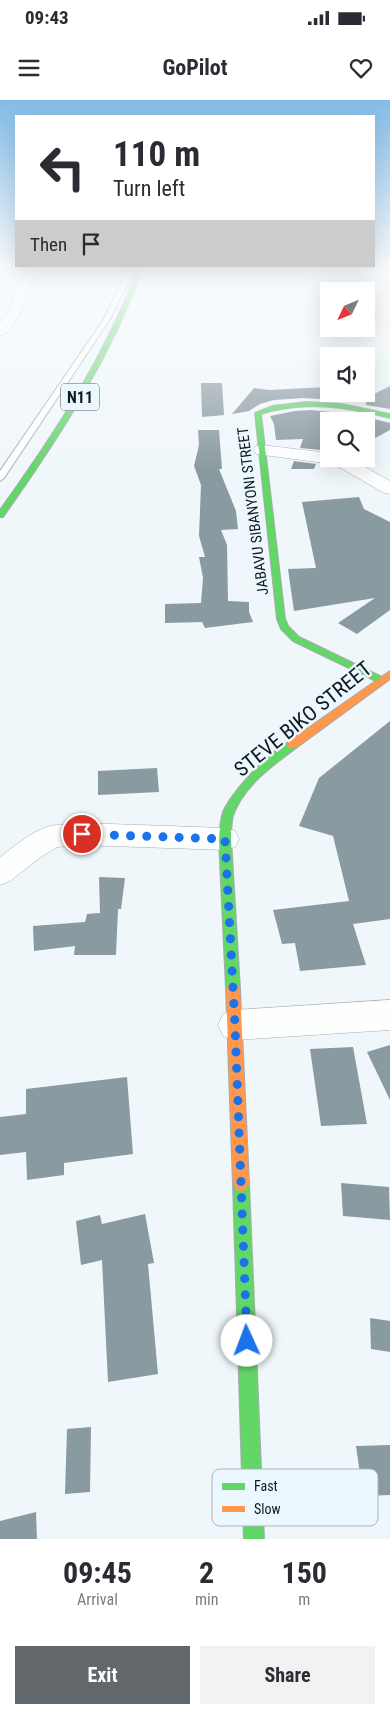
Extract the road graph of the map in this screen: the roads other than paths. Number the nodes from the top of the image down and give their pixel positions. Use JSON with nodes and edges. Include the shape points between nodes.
{"nodes":[{"id":1,"x":96,"y":335,"type":"edge"},
{"id":2,"x":114,"y":335,"type":"edge"},
{"id":3,"x":390,"y":416,"type":"edge"},
{"id":4,"x":262,"y":450,"type":"junction"},
{"id":5,"x":320,"y":458,"type":"edge"},
{"id":6,"x":351,"y":467,"type":"edge"},
{"id":7,"x":0,"y":478,"type":"edge"},
{"id":8,"x":390,"y":489,"type":"edge"},
{"id":9,"x":0,"y":515,"type":"edge"},
{"id":10,"x":386,"y":677,"type":"edge"},
{"id":11,"x":225,"y":839,"type":"junction"},
{"id":12,"x":0,"y":873,"type":"edge"},
{"id":13,"x":390,"y":1015,"type":"edge"},
{"id":14,"x":235,"y":1025,"type":"junction"},
{"id":15,"x":251,"y":1469,"type":"edge"},
{"id":16,"x":254,"y":1526,"type":"edge"},
{"id":17,"x":254,"y":1539,"type":"edge"}],
"edges":[{"from":1,"to":7,"type":"lane"},
{"from":2,"to":9,"type":"main road","number":"N11","via":[[77,402]]},
{"from":3,"to":4,"type":"main road","name":"JABAVU SIBANYONI STREET","via":[[344,406],[269,407],[258,414]]},
{"from":4,"to":5,"type":"street"},
{"from":4,"to":10,"type":"main road","name":"JABAVU SIBANYONI STREET","via":[[284,627],[300,642]]},
{"from":6,"to":8,"type":"street"},
{"from":10,"to":11,"type":"main road","name":"STEVE BIKO STREET","via":[[303,738],[244,787],[228,812]]},
{"from":11,"to":12,"type":"street","via":[[82,834],[51,837]]},
{"from":11,"to":14,"type":"main road","name":"STEVE BIKO STREET"},
{"from":13,"to":14,"type":"street"},
{"from":14,"to":15,"type":"main road","name":"STEVE BIKO STREET"},
{"from":16,"to":17,"type":"main road","name":"STEVE BIKO STREET"}]}
